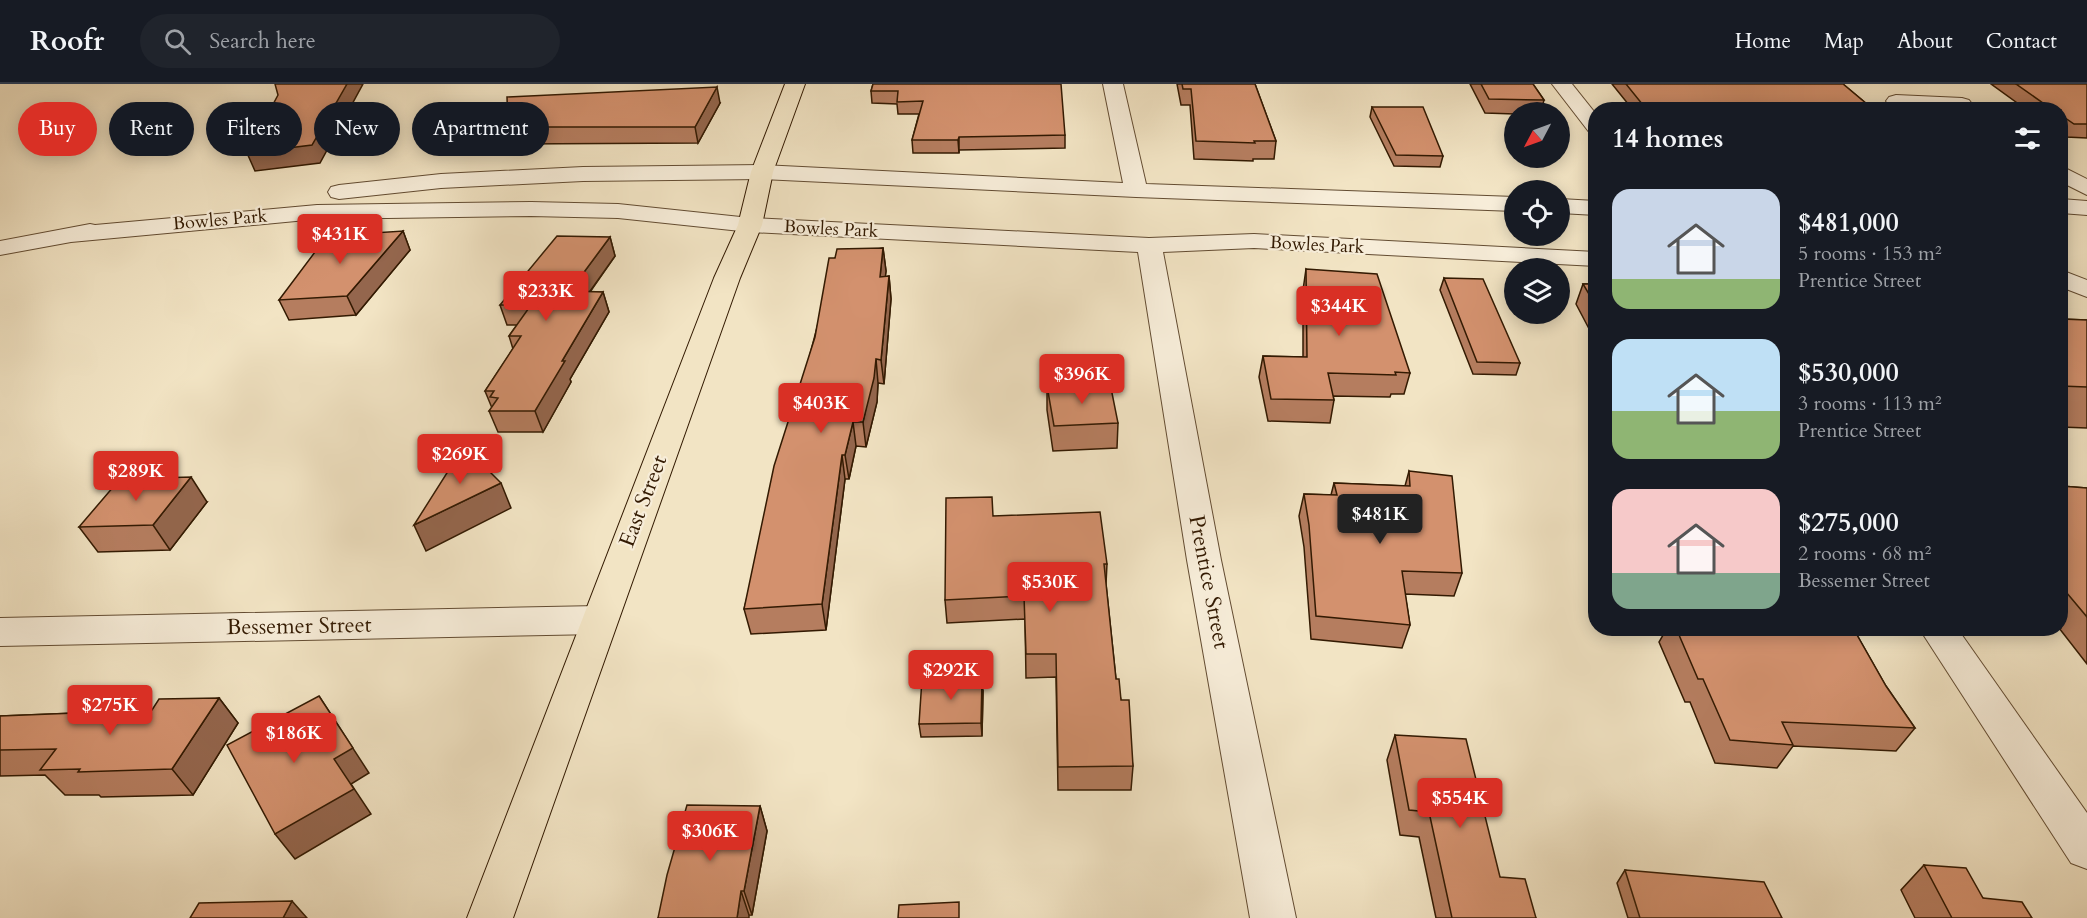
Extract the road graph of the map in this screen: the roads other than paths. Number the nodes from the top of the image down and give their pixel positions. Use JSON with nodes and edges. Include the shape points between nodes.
{"nodes":[{"id":1,"x":795,"y":84,"type":"edge"},
{"id":2,"x":1113,"y":84,"type":"edge"},
{"id":3,"x":1562,"y":84,"type":"edge"},
{"id":4,"x":1938,"y":84,"type":"edge"},
{"id":5,"x":1894,"y":100,"type":"edge"},
{"id":6,"x":1915,"y":102,"type":"edge"},
{"id":7,"x":1960,"y":102,"type":"edge"},
{"id":8,"x":1588,"y":118,"type":"edge"},
{"id":9,"x":762,"y":172,"type":"junction"},
{"id":10,"x":2068,"y":177,"type":"edge"},
{"id":11,"x":2087,"y":188,"type":"edge"},
{"id":12,"x":1136,"y":190,"type":"junction"},
{"id":13,"x":1504,"y":204,"type":"edge"},
{"id":14,"x":1570,"y":206,"type":"edge"},
{"id":15,"x":1588,"y":207,"type":"edge"},
{"id":16,"x":2068,"y":207,"type":"edge"},
{"id":17,"x":2087,"y":208,"type":"edge"},
{"id":18,"x":750,"y":225,"type":"junction"},
{"id":19,"x":67,"y":235,"type":"junction"},
{"id":20,"x":1149,"y":245,"type":"junction"},
{"id":21,"x":0,"y":248,"type":"edge"},
{"id":22,"x":1588,"y":259,"type":"edge"},
{"id":23,"x":2068,"y":282,"type":"edge"},
{"id":24,"x":2068,"y":286,"type":"edge"},
{"id":25,"x":2087,"y":290,"type":"edge"},
{"id":26,"x":598,"y":620,"type":"junction"},
{"id":27,"x":0,"y":632,"type":"edge"},
{"id":28,"x":1942,"y":636,"type":"edge"},
{"id":29,"x":2087,"y":849,"type":"edge"},
{"id":30,"x":490,"y":918,"type":"edge"},
{"id":31,"x":1273,"y":918,"type":"edge"}],
"edges":[{"from":1,"to":9,"type":"main road","name":"East Street"},
{"from":2,"to":12,"type":"street"},
{"from":3,"to":8,"type":"street"},
{"from":4,"to":7,"type":"street"},
{"from":5,"to":6,"type":"street"},
{"from":9,"to":12,"type":"street","name":"Bowles Park"},
{"from":9,"to":18,"type":"main road","name":"East Street"},
{"from":9,"to":19,"type":"street","name":"Bowles Park","via":[[583,174],[441,181],[282,198]]},
{"from":10,"to":11,"type":"street"},
{"from":12,"to":13,"type":"street","name":"Bowles Park"},
{"from":12,"to":20,"type":"street","via":[[1164,193],[1188,202],[1199,219],[1196,229],[1178,240]]},
{"from":12,"to":20,"type":"street","via":[[1097,199],[1085,213],[1090,228],[1104,237]]},
{"from":14,"to":15,"type":"street"},
{"from":16,"to":17,"type":"street"},
{"from":18,"to":19,"type":"street","name":"Bowles Park","via":[[618,211],[409,210],[260,216]]},
{"from":18,"to":20,"type":"street","name":"Bowles Park"},
{"from":18,"to":26,"type":"main road","name":"East Street"},
{"from":19,"to":21,"type":"street","name":"Bowles Park"},
{"from":20,"to":22,"type":"street","name":"Bowles Park","via":[[1254,242]]},
{"from":20,"to":31,"type":"street","name":"Prentice Street","via":[[1206,572]]},
{"from":23,"to":25,"type":"street"},
{"from":24,"to":25,"type":"street"},
{"from":26,"to":27,"type":"street","name":"Bessemer Street"},
{"from":26,"to":30,"type":"main road","name":"East Street"},
{"from":28,"to":29,"type":"street"}]}
